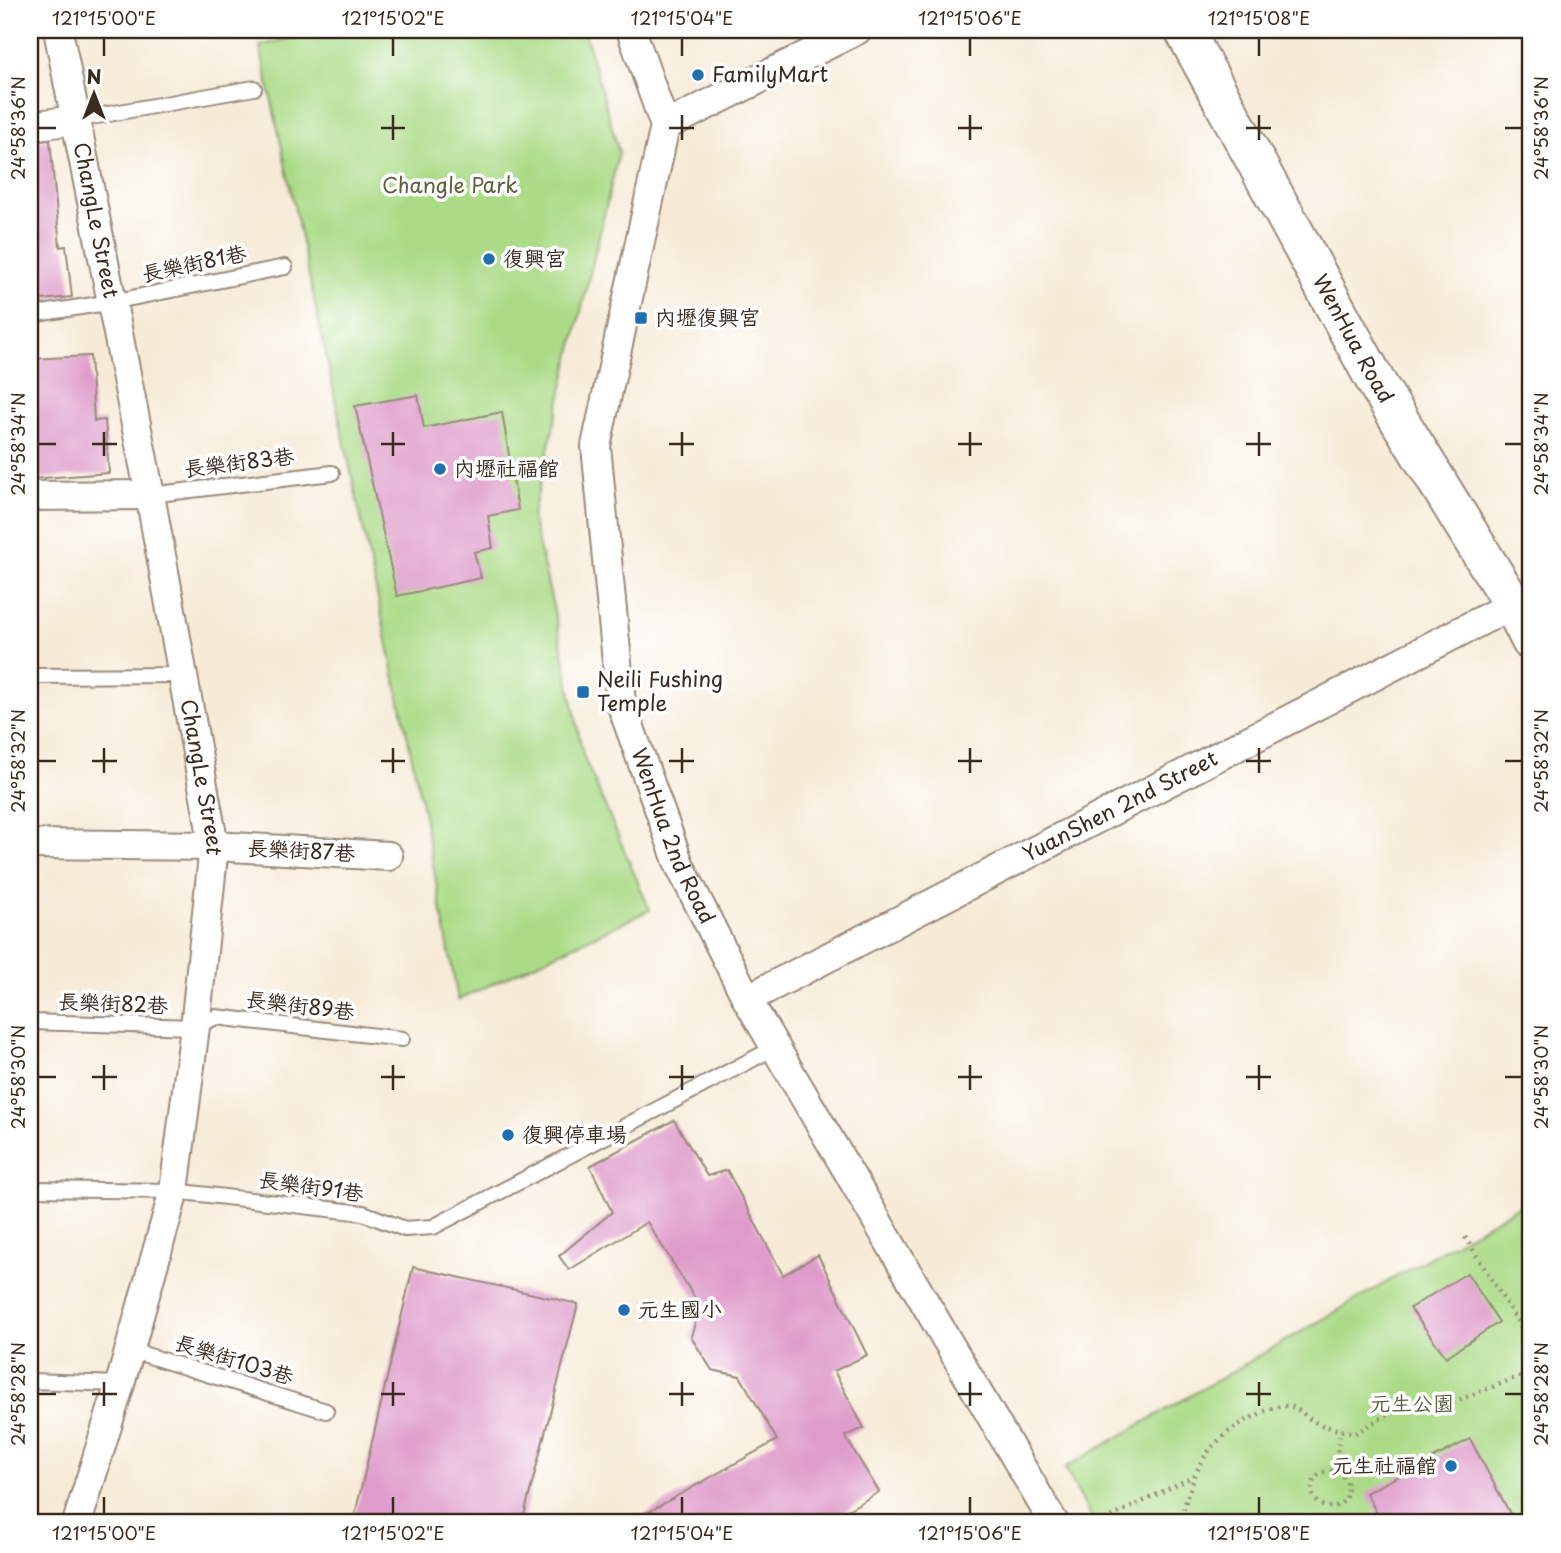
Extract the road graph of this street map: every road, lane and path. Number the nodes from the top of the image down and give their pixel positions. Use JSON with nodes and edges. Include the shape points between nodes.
{"nodes":[{"id":1,"x":58,"y":30,"type":"edge"},
{"id":2,"x":631,"y":30,"type":"edge"},
{"id":3,"x":857,"y":30,"type":"edge"},
{"id":4,"x":1184,"y":30,"type":"edge"},
{"id":5,"x":254,"y":88,"type":"dead end"},
{"id":6,"x":75,"y":121,"type":"junction"},
{"id":7,"x":30,"y":126,"type":"edge"},
{"id":8,"x":665,"y":126,"type":"junction"},
{"id":9,"x":285,"y":267,"type":"dead end"},
{"id":10,"x":112,"y":302,"type":"junction"},
{"id":11,"x":30,"y":315,"type":"edge"},
{"id":12,"x":332,"y":473,"type":"dead end"},
{"id":13,"x":150,"y":495,"type":"junction"},
{"id":14,"x":30,"y":496,"type":"edge"},
{"id":15,"x":1522,"y":600,"type":"edge"},
{"id":16,"x":1531,"y":641,"type":"edge"},
{"id":17,"x":183,"y":675,"type":"junction"},
{"id":18,"x":30,"y":676,"type":"edge"},
{"id":19,"x":30,"y":844,"type":"edge"},
{"id":20,"x":215,"y":846,"type":"junction"},
{"id":21,"x":388,"y":856,"type":"dead end"},
{"id":22,"x":747,"y":999,"type":"junction"},
{"id":23,"x":30,"y":1022,"type":"edge"},
{"id":24,"x":195,"y":1027,"type":"junction"},
{"id":25,"x":402,"y":1039,"type":"dead end"},
{"id":26,"x":774,"y":1048,"type":"junction"},
{"id":27,"x":30,"y":1189,"type":"edge"},
{"id":28,"x":174,"y":1191,"type":"junction"},
{"id":29,"x":1465,"y":1237,"type":"dead end"},
{"id":30,"x":1531,"y":1343,"type":"edge"},
{"id":31,"x":130,"y":1350,"type":"junction"},
{"id":32,"x":1531,"y":1370,"type":"edge"},
{"id":33,"x":30,"y":1381,"type":"edge"},
{"id":34,"x":120,"y":1384,"type":"junction"},
{"id":35,"x":326,"y":1411,"type":"dead end"},
{"id":36,"x":1341,"y":1430,"type":"junction"},
{"id":37,"x":1334,"y":1472,"type":"junction"},
{"id":38,"x":1194,"y":1476,"type":"junction"},
{"id":39,"x":77,"y":1523,"type":"edge"},
{"id":40,"x":1054,"y":1523,"type":"edge"},
{"id":41,"x":1099,"y":1523,"type":"edge"},
{"id":42,"x":1179,"y":1523,"type":"edge"}],
"edges":[{"from":1,"to":6,"type":"street","name":"ChangLe Street"},
{"from":2,"to":8,"type":"street"},
{"from":3,"to":8,"type":"street"},
{"from":4,"to":15,"type":"street","name":"WenHua Road","via":[[1376,382]]},
{"from":5,"to":6,"type":"lane"},
{"from":6,"to":7,"type":"street"},
{"from":6,"to":10,"type":"street","name":"ChangLe Street"},
{"from":8,"to":22,"type":"street","name":"WenHua 2nd Road","via":[[596,446],[621,704],[679,864]]},
{"from":9,"to":10,"type":"lane","name":"長樂街81巷"},
{"from":10,"to":11,"type":"lane","name":"長樂街81巷"},
{"from":10,"to":13,"type":"street","name":"ChangLe Street"},
{"from":12,"to":13,"type":"lane","name":"長樂街83巷"},
{"from":13,"to":14,"type":"street"},
{"from":13,"to":17,"type":"street","name":"ChangLe Street"},
{"from":15,"to":16,"type":"street","name":"WenHua Road"},
{"from":15,"to":22,"type":"street","name":"YuanShen 2nd Street"},
{"from":17,"to":18,"type":"lane"},
{"from":17,"to":20,"type":"street","name":"ChangLe Street"},
{"from":19,"to":20,"type":"street","name":"長樂街87巷"},
{"from":20,"to":21,"type":"street","name":"長樂街87巷"},
{"from":20,"to":24,"type":"street","name":"ChangLe Street"},
{"from":22,"to":26,"type":"street","name":"WenHua 2nd Road"},
{"from":23,"to":24,"type":"lane","name":"長樂街82巷"},
{"from":24,"to":25,"type":"lane","name":"長樂街89巷","via":[[216,1017]]},
{"from":24,"to":28,"type":"street","name":"ChangLe Street"},
{"from":26,"to":28,"type":"lane","name":"長樂街91巷","via":[[433,1227],[405,1229],[363,1213]]},
{"from":26,"to":40,"type":"street","name":"WenHua 2nd Road"},
{"from":27,"to":28,"type":"lane","name":"長樂街91巷"},
{"from":28,"to":31,"type":"street","name":"ChangLe Street"},
{"from":29,"to":30,"type":"path"},
{"from":31,"to":34,"type":"street","name":"ChangLe Street"},
{"from":31,"to":35,"type":"lane","name":"長樂街103巷"},
{"from":32,"to":36,"type":"path","via":[[1438,1408],[1407,1408],[1355,1433]]},
{"from":33,"to":34,"type":"lane"},
{"from":34,"to":39,"type":"street","name":"ChangLe Street"},
{"from":36,"to":37,"type":"path"},
{"from":36,"to":38,"type":"path","via":[[1312,1420],[1299,1409],[1284,1406],[1263,1412],[1232,1428],[1211,1446]]},
{"from":37,"to":37,"type":"path","via":[[1318,1476],[1312,1488],[1313,1497],[1326,1508],[1337,1506],[1349,1492],[1349,1483]]},
{"from":38,"to":41,"type":"path"},
{"from":38,"to":42,"type":"path"}]}
